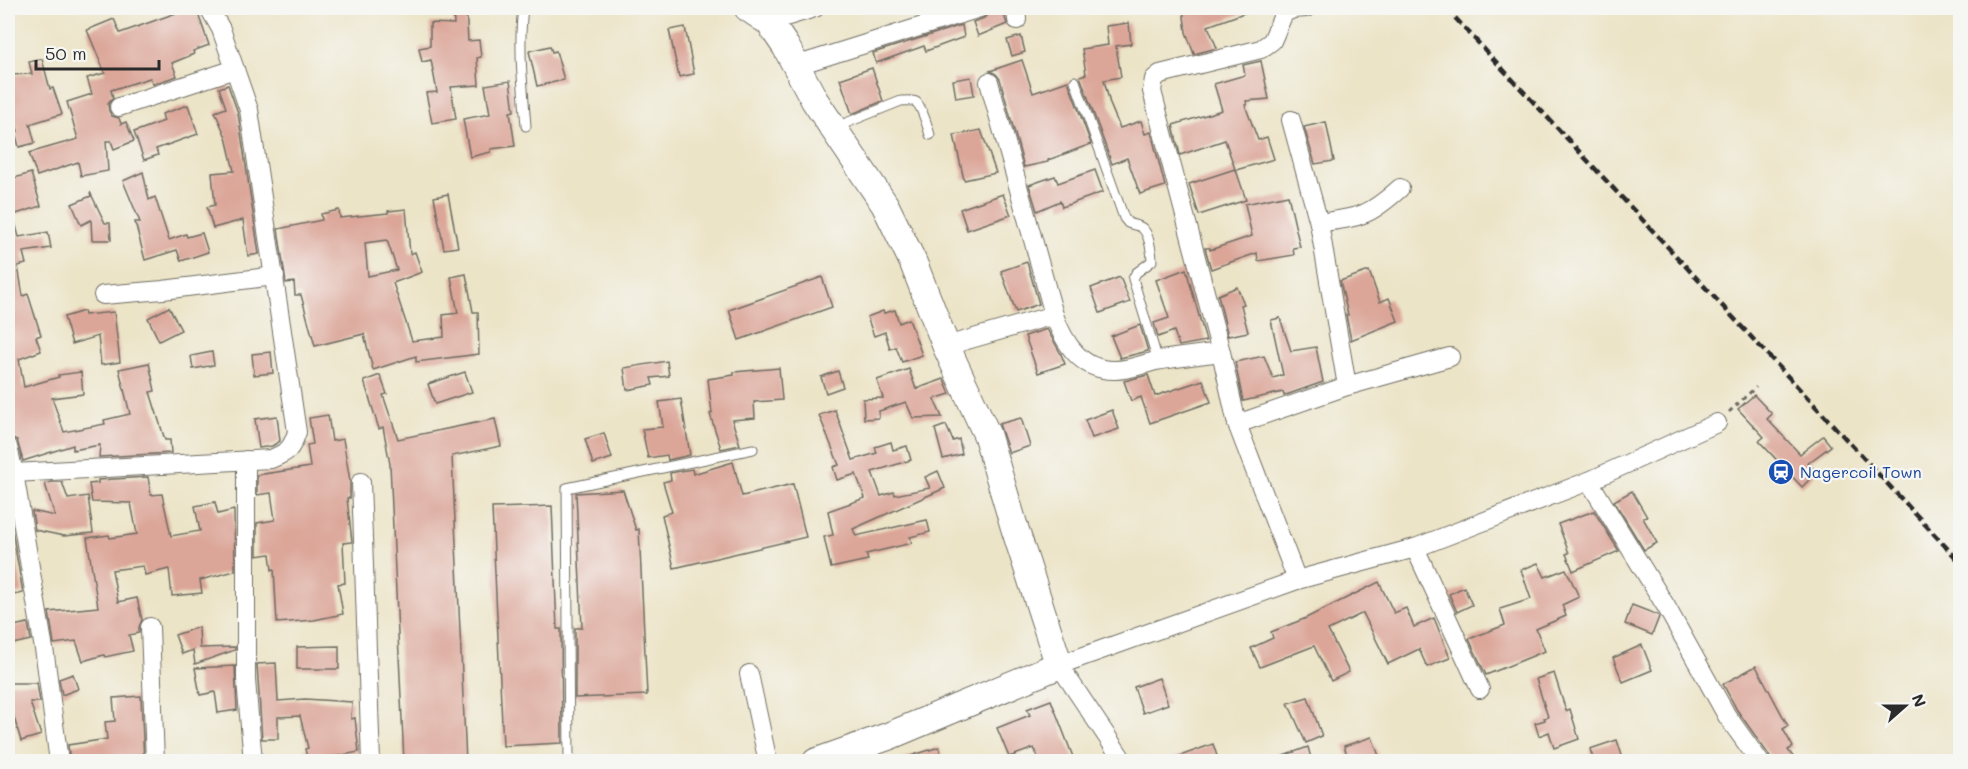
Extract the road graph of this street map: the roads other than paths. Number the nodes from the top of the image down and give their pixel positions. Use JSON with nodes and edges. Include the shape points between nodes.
{"nodes":[{"id":1,"x":209,"y":8,"type":"edge"},
{"id":2,"x":523,"y":8,"type":"edge"},
{"id":3,"x":815,"y":8,"type":"edge"},
{"id":4,"x":980,"y":8,"type":"edge"},
{"id":5,"x":1306,"y":8,"type":"edge"},
{"id":6,"x":758,"y":14,"type":"edge"},
{"id":7,"x":795,"y":66,"type":"junction"},
{"id":8,"x":235,"y":69,"type":"junction"},
{"id":9,"x":1075,"y":81,"type":"dead end"},
{"id":10,"x":989,"y":82,"type":"dead end"},
{"id":11,"x":119,"y":107,"type":"dead end"},
{"id":12,"x":1290,"y":120,"type":"dead end"},
{"id":13,"x":526,"y":126,"type":"dead end"},
{"id":14,"x":833,"y":128,"type":"junction"},
{"id":15,"x":930,"y":135,"type":"dead end"},
{"id":16,"x":1400,"y":188,"type":"dead end"},
{"id":17,"x":1319,"y":224,"type":"junction"},
{"id":18,"x":275,"y":276,"type":"junction"},
{"id":19,"x":103,"y":295,"type":"dead end"},
{"id":20,"x":1054,"y":315,"type":"junction"},
{"id":21,"x":946,"y":346,"type":"junction"},
{"id":22,"x":1221,"y":352,"type":"junction"},
{"id":23,"x":1450,"y":357,"type":"dead end"},
{"id":24,"x":1158,"y":361,"type":"junction"},
{"id":25,"x":1347,"y":386,"type":"junction"},
{"id":26,"x":1717,"y":423,"type":"road end"},
{"id":27,"x":1238,"y":424,"type":"junction"},
{"id":28,"x":8,"y":447,"type":"edge"},
{"id":29,"x":753,"y":449,"type":"dead end"},
{"id":30,"x":246,"y":460,"type":"junction"},
{"id":31,"x":11,"y":473,"type":"edge"},
{"id":32,"x":1588,"y":481,"type":"junction"},
{"id":33,"x":360,"y":482,"type":"dead end"},
{"id":34,"x":1415,"y":548,"type":"junction"},
{"id":35,"x":1297,"y":580,"type":"junction"},
{"id":36,"x":150,"y":627,"type":"dead end"},
{"id":37,"x":1059,"y":664,"type":"junction"},
{"id":38,"x":749,"y":674,"type":"dead end"},
{"id":39,"x":1480,"y":689,"type":"dead end"},
{"id":40,"x":60,"y":762,"type":"edge"},
{"id":41,"x":155,"y":762,"type":"edge"},
{"id":42,"x":253,"y":762,"type":"edge"},
{"id":43,"x":370,"y":762,"type":"edge"},
{"id":44,"x":569,"y":762,"type":"edge"},
{"id":45,"x":768,"y":762,"type":"edge"},
{"id":46,"x":816,"y":762,"type":"edge"},
{"id":47,"x":1124,"y":762,"type":"edge"},
{"id":48,"x":1760,"y":762,"type":"edge"}],
"edges":[{"from":1,"to":8,"type":"street"},
{"from":2,"to":13,"type":"lane","via":[[521,62]]},
{"from":3,"to":6,"type":"street"},
{"from":4,"to":7,"type":"street"},
{"from":5,"to":22,"type":"street","via":[[1284,13],[1272,41],[1261,50],[1160,74],[1152,84]]},
{"from":6,"to":7,"type":"street","via":[[786,47]]},
{"from":7,"to":14,"type":"street"},
{"from":8,"to":11,"type":"street"},
{"from":8,"to":18,"type":"street","via":[[249,111]]},
{"from":9,"to":24,"type":"lane","via":[[1124,218],[1147,236],[1152,261],[1134,279]]},
{"from":10,"to":20,"type":"street"},
{"from":12,"to":17,"type":"street"},
{"from":14,"to":15,"type":"lane","via":[[909,100],[916,102]]},
{"from":14,"to":21,"type":"street","via":[[885,205],[913,262]]},
{"from":16,"to":17,"type":"street","via":[[1371,211]]},
{"from":17,"to":25,"type":"street"},
{"from":18,"to":19,"type":"street"},
{"from":18,"to":30,"type":"street","via":[[297,432],[285,454]]},
{"from":20,"to":21,"type":"street"},
{"from":20,"to":24,"type":"street","via":[[1068,346],[1091,366],[1114,370]]},
{"from":21,"to":37,"type":"street","via":[[987,435]]},
{"from":22,"to":24,"type":"street"},
{"from":22,"to":27,"type":"street"},
{"from":23,"to":25,"type":"street"},
{"from":25,"to":27,"type":"street"},
{"from":26,"to":32,"type":"street"},
{"from":27,"to":35,"type":"street"},
{"from":28,"to":31,"type":"street"},
{"from":29,"to":44,"type":"lane","via":[[567,488]]},
{"from":30,"to":31,"type":"street"},
{"from":30,"to":42,"type":"street","via":[[246,680]]},
{"from":31,"to":40,"type":"street","via":[[45,655]]},
{"from":32,"to":34,"type":"street"},
{"from":32,"to":48,"type":"street","via":[[1667,608],[1727,716]]},
{"from":33,"to":43,"type":"street"},
{"from":34,"to":35,"type":"street"},
{"from":34,"to":39,"type":"street"},
{"from":35,"to":37,"type":"street"},
{"from":36,"to":41,"type":"street"},
{"from":37,"to":46,"type":"street","via":[[889,736]]},
{"from":37,"to":47,"type":"street"},
{"from":38,"to":45,"type":"street"}]}
